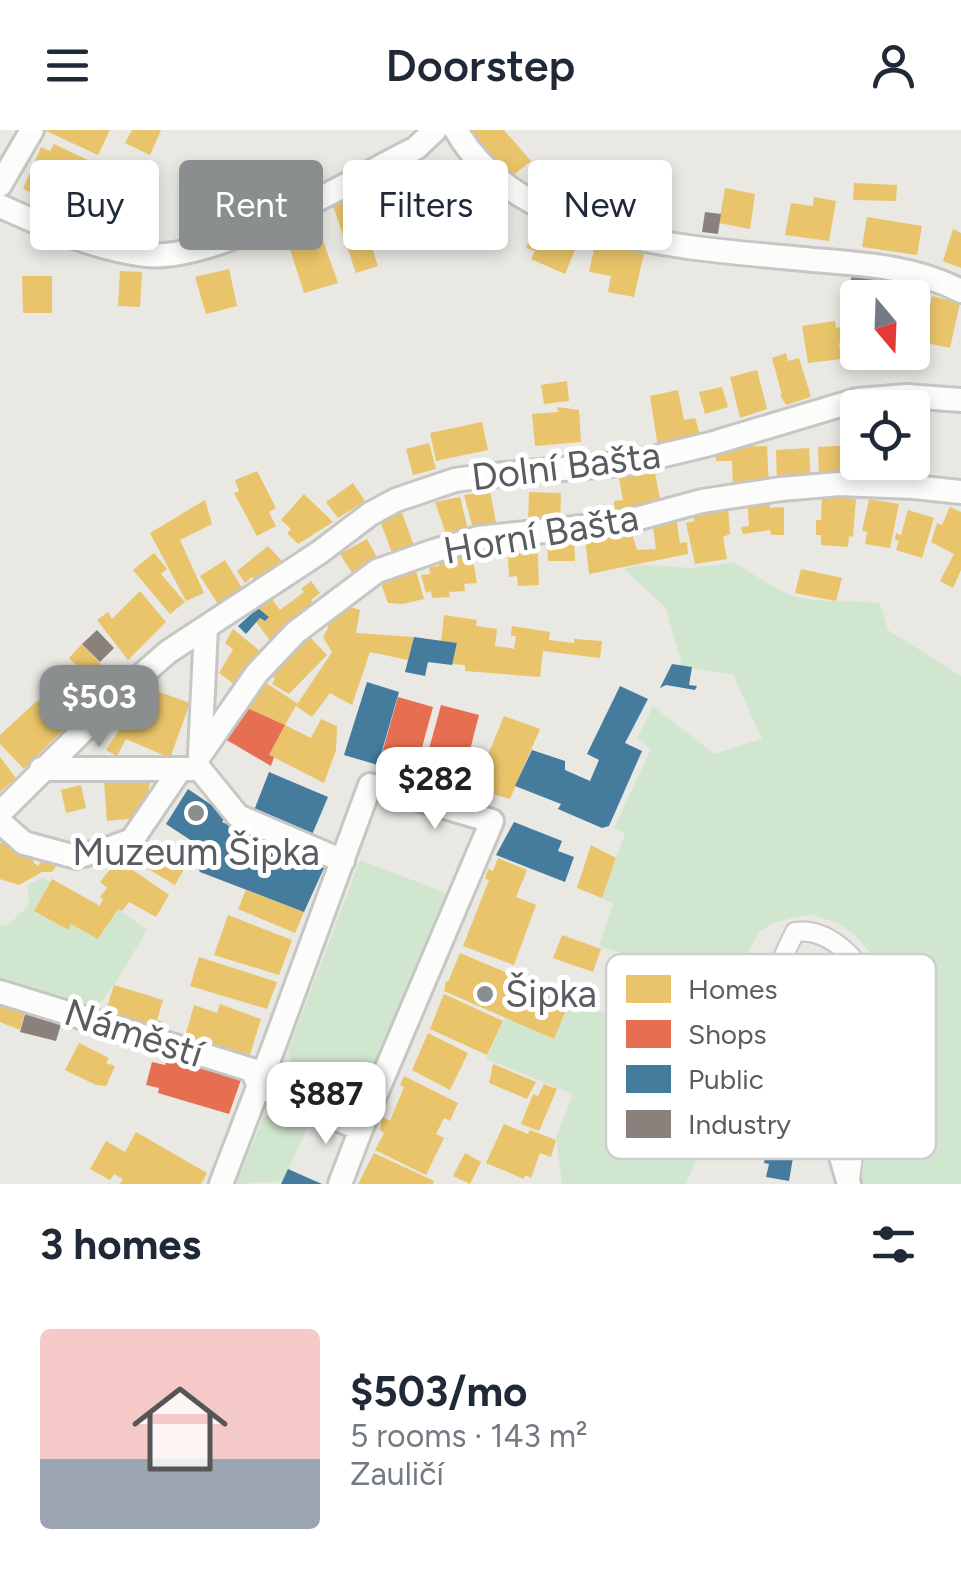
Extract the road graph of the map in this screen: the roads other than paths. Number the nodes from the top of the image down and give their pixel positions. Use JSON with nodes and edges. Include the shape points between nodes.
{"nodes":[{"id":1,"x":32,"y":130,"type":"edge"},
{"id":2,"x":435,"y":130,"type":"edge"},
{"id":3,"x":456,"y":130,"type":"edge"},
{"id":4,"x":0,"y":186,"type":"edge"},
{"id":5,"x":0,"y":206,"type":"edge"},
{"id":6,"x":961,"y":290,"type":"edge"},
{"id":7,"x":961,"y":400,"type":"edge"},
{"id":8,"x":961,"y":492,"type":"edge"},
{"id":9,"x":206,"y":627,"type":"junction"},
{"id":10,"x":193,"y":764,"type":"junction"},
{"id":11,"x":41,"y":769,"type":"junction"},
{"id":12,"x":0,"y":813,"type":"edge"},
{"id":13,"x":0,"y":822,"type":"edge"},
{"id":14,"x":343,"y":861,"type":"junction"},
{"id":15,"x":785,"y":954,"type":"edge"},
{"id":16,"x":846,"y":954,"type":"edge"},
{"id":17,"x":0,"y":992,"type":"edge"},
{"id":18,"x":259,"y":1086,"type":"junction"},
{"id":19,"x":361,"y":1129,"type":"junction"},
{"id":20,"x":842,"y":1159,"type":"edge"},
{"id":21,"x":852,"y":1159,"type":"edge"},
{"id":22,"x":221,"y":1184,"type":"edge"},
{"id":23,"x":340,"y":1184,"type":"edge"},
{"id":24,"x":849,"y":1184,"type":"edge"}],
"edges":[{"from":1,"to":4,"type":"street"},
{"from":2,"to":5,"type":"street","via":[[416,148],[252,230],[175,254],[123,251]]},
{"from":3,"to":6,"type":"street","via":[[503,186],[575,220],[698,248],[878,266]]},
{"from":7,"to":9,"type":"street","name":"Dolní Bašta","via":[[857,400],[631,463],[455,480],[370,514]]},
{"from":8,"to":10,"type":"street","name":"Horní Bašta","via":[[839,484],[781,489],[702,500],[621,523],[478,538],[434,551],[377,572],[296,632],[258,672]]},
{"from":9,"to":10,"type":"street"},
{"from":9,"to":11,"type":"street","name":"Dolní Bašta","via":[[145,671]]},
{"from":10,"to":11,"type":"street"},
{"from":10,"to":13,"type":"street","name":"Horní Bašta","via":[[132,840],[113,848],[76,857],[24,843]]},
{"from":10,"to":14,"type":"street","via":[[238,816]]},
{"from":11,"to":12,"type":"street","name":"Dolní Bašta"},
{"from":14,"to":18,"type":"street"},
{"from":14,"to":19,"type":"street","via":[[370,786],[492,821]]},
{"from":15,"to":16,"type":"street","via":[[799,931],[822,935]]},
{"from":17,"to":18,"type":"street","name":"Náměstí","via":[[252,1070]]},
{"from":18,"to":19,"type":"street","name":"Náměstí"},
{"from":18,"to":22,"type":"street"},
{"from":19,"to":23,"type":"street"},
{"from":20,"to":24,"type":"street"},
{"from":21,"to":24,"type":"street"}]}
